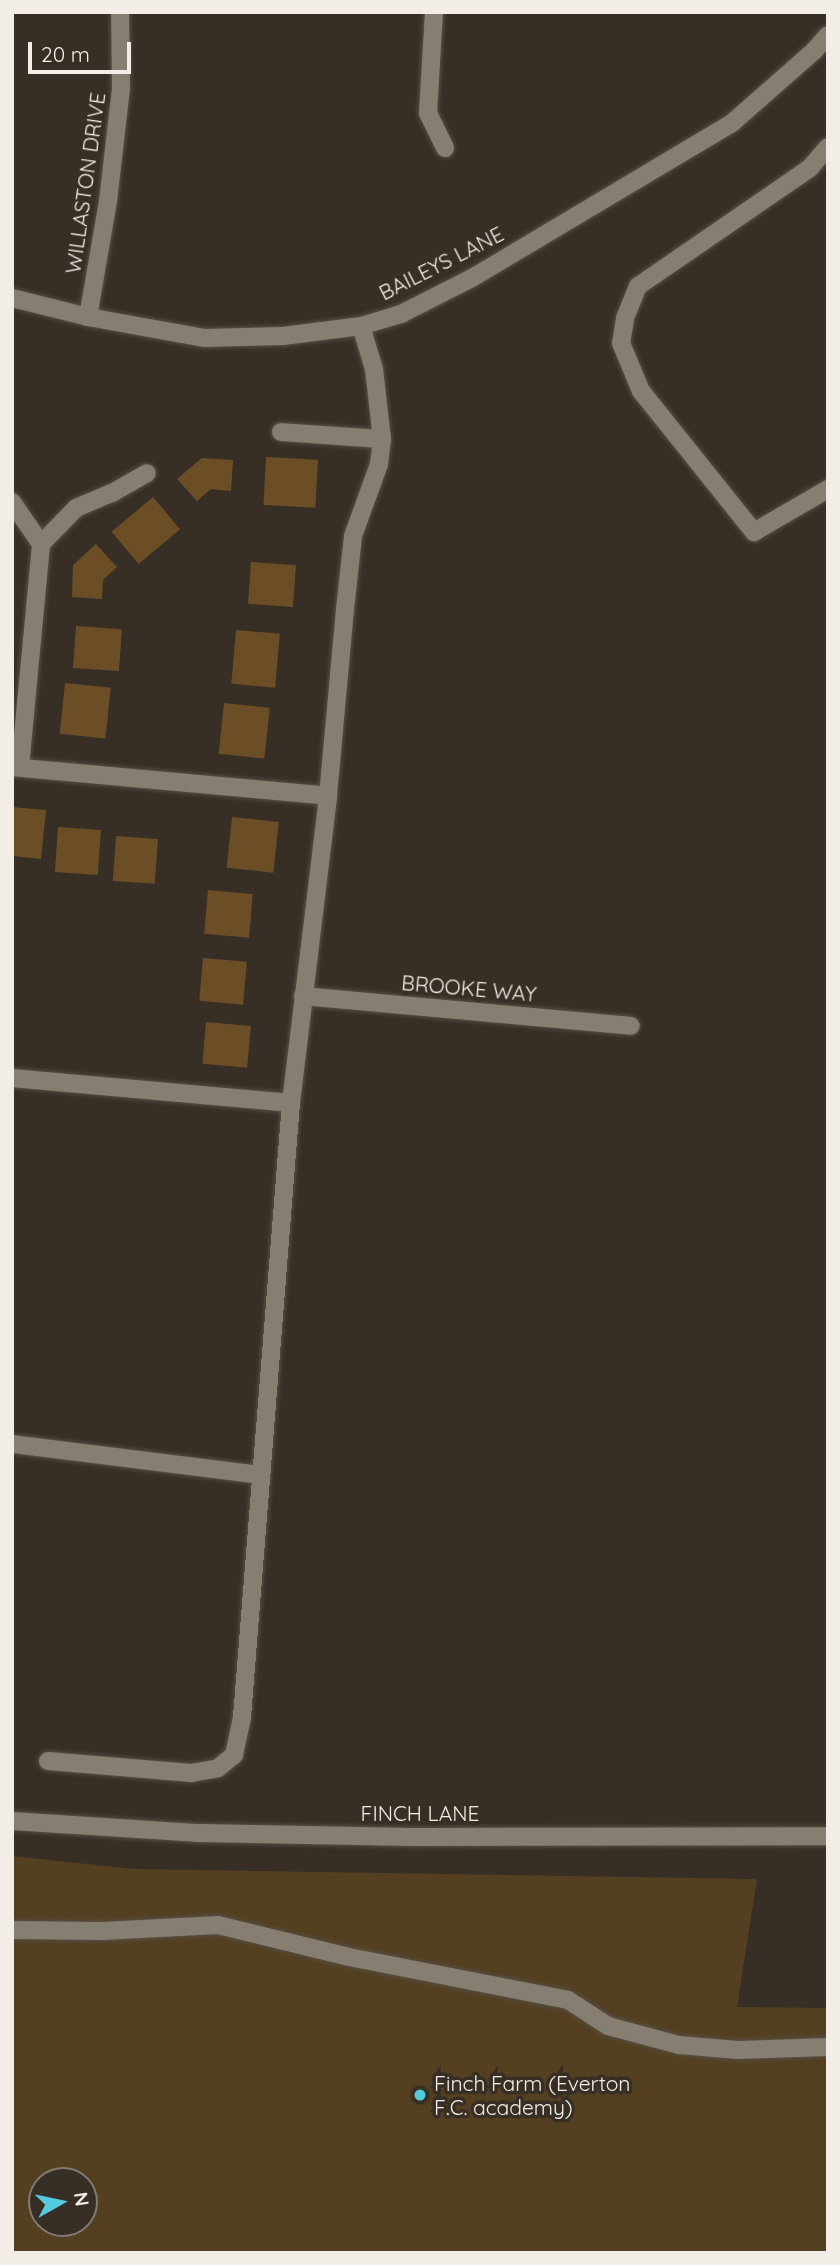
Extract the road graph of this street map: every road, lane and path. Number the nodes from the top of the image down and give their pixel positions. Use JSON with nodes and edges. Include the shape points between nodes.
{"nodes":[{"id":1,"x":120,"y":12,"type":"edge"},
{"id":2,"x":433,"y":12,"type":"edge"},
{"id":3,"x":828,"y":35,"type":"edge"},
{"id":4,"x":445,"y":148,"type":"dead end"},
{"id":5,"x":828,"y":148,"type":"edge"},
{"id":6,"x":12,"y":298,"type":"edge"},
{"id":7,"x":88,"y":317,"type":"junction"},
{"id":8,"x":360,"y":326,"type":"junction"},
{"id":9,"x":281,"y":432,"type":"dead end"},
{"id":10,"x":383,"y":439,"type":"junction"},
{"id":11,"x":147,"y":473,"type":"dead end"},
{"id":12,"x":828,"y":489,"type":"edge"},
{"id":13,"x":12,"y":502,"type":"edge"},
{"id":14,"x":41,"y":544,"type":"junction"},
{"id":15,"x":16,"y":767,"type":"edge"},
{"id":16,"x":328,"y":796,"type":"junction"},
{"id":17,"x":303,"y":996,"type":"junction"},
{"id":18,"x":631,"y":1026,"type":"dead end"},
{"id":19,"x":12,"y":1079,"type":"edge"},
{"id":20,"x":290,"y":1103,"type":"junction"},
{"id":21,"x":12,"y":1444,"type":"edge"},
{"id":22,"x":261,"y":1475,"type":"junction"},
{"id":23,"x":48,"y":1761,"type":"dead end"},
{"id":24,"x":12,"y":1821,"type":"edge"},
{"id":25,"x":828,"y":1836,"type":"edge"},
{"id":26,"x":12,"y":1930,"type":"edge"},
{"id":27,"x":828,"y":2047,"type":"edge"}],
"edges":[{"from":1,"to":7,"type":"street","name":"WILLASTON DRIVE","via":[[121,89]]},
{"from":2,"to":4,"type":"street","via":[[428,113]]},
{"from":3,"to":8,"type":"street","name":"BAILEYS LANE","via":[[732,123],[472,278],[401,314]]},
{"from":5,"to":12,"type":"street","via":[[810,168],[638,286],[621,343],[641,391],[754,532]]},
{"from":6,"to":7,"type":"street","name":"BAILEYS LANE"},
{"from":7,"to":8,"type":"street","name":"BAILEYS LANE","via":[[205,338],[283,336]]},
{"from":8,"to":10,"type":"street","via":[[374,369]]},
{"from":9,"to":10,"type":"street"},
{"from":10,"to":16,"type":"street","via":[[379,464],[353,536]]},
{"from":11,"to":14,"type":"street","via":[[76,508]]},
{"from":13,"to":14,"type":"street"},
{"from":14,"to":15,"type":"street"},
{"from":15,"to":16,"type":"street"},
{"from":16,"to":17,"type":"street"},
{"from":17,"to":18,"type":"street","name":"BROOKE WAY"},
{"from":17,"to":20,"type":"street"},
{"from":19,"to":20,"type":"street"},
{"from":20,"to":22,"type":"street"},
{"from":21,"to":22,"type":"street"},
{"from":22,"to":23,"type":"street","via":[[242,1717],[234,1755],[218,1768],[191,1773]]},
{"from":24,"to":25,"type":"street","name":"FINCH LANE","via":[[200,1833],[412,1837]]},
{"from":26,"to":27,"type":"street","via":[[218,1925],[349,1957],[568,2000],[608,2026],[679,2045],[738,2050]]}]}
